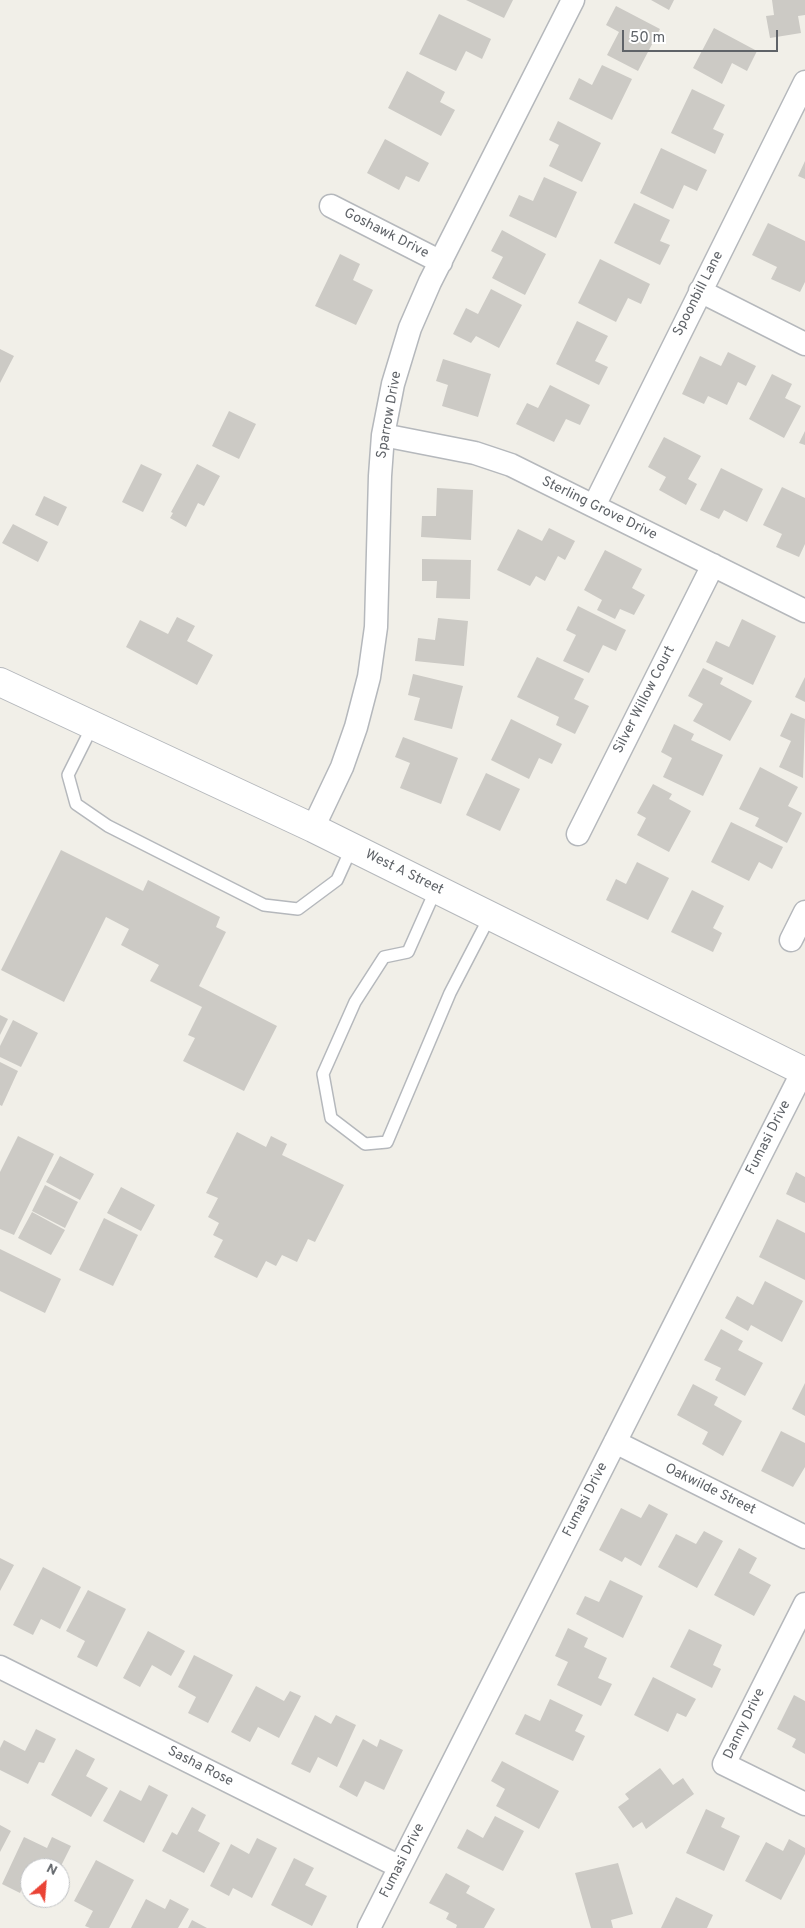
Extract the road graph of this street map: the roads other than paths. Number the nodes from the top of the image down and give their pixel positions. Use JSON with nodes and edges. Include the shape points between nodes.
{"nodes":[{"id":1,"x":573,"y":0,"type":"edge"},
{"id":2,"x":805,"y":82,"type":"edge"},
{"id":3,"x":331,"y":206,"type":"dead end"},
{"id":4,"x":441,"y":262,"type":"junction"},
{"id":5,"x":700,"y":291,"type":"junction"},
{"id":6,"x":805,"y":344,"type":"edge"},
{"id":7,"x":383,"y":435,"type":"junction"},
{"id":8,"x":594,"y":506,"type":"junction"},
{"id":9,"x":713,"y":565,"type":"junction"},
{"id":10,"x":805,"y":612,"type":"edge"},
{"id":11,"x":0,"y":682,"type":"edge"},
{"id":12,"x":93,"y":725,"type":"junction"},
{"id":13,"x":313,"y":828,"type":"junction"},
{"id":14,"x":578,"y":834,"type":"dead end"},
{"id":15,"x":352,"y":847,"type":"junction"},
{"id":16,"x":436,"y":889,"type":"junction"},
{"id":17,"x":805,"y":912,"type":"edge"},
{"id":18,"x":491,"y":916,"type":"junction"},
{"id":19,"x":791,"y":940,"type":"dead end"},
{"id":20,"x":804,"y":1072,"type":"edge"},
{"id":21,"x":615,"y":1442,"type":"junction"},
{"id":22,"x":805,"y":1537,"type":"edge"},
{"id":23,"x":805,"y":1604,"type":"edge"},
{"id":24,"x":0,"y":1668,"type":"edge"},
{"id":25,"x":805,"y":1804,"type":"edge"},
{"id":26,"x":400,"y":1867,"type":"junction"},
{"id":27,"x":369,"y":1928,"type":"edge"}],
"edges":[{"from":1,"to":4,"type":"street","name":"Sparrow Drive"},
{"from":2,"to":5,"type":"street","name":"Spoonbill Lane"},
{"from":3,"to":4,"type":"street","name":"Goshawk Drive"},
{"from":4,"to":7,"type":"street","name":"Sparrow Drive","via":[[410,328],[393,384]]},
{"from":5,"to":6,"type":"street"},
{"from":5,"to":8,"type":"street","name":"Spoonbill Lane"},
{"from":7,"to":8,"type":"street","name":"Sterling Grove Drive","via":[[475,453],[511,465]]},
{"from":7,"to":13,"type":"street","name":"Sparrow Drive","via":[[376,627],[369,677],[342,767]]},
{"from":8,"to":9,"type":"street","name":"Sterling Grove Drive"},
{"from":9,"to":10,"type":"street","name":"Sterling Grove Drive"},
{"from":9,"to":14,"type":"street","name":"Silver Willow Court"},
{"from":11,"to":12,"type":"street","name":"West A Street"},
{"from":12,"to":13,"type":"street","name":"West A Street"},
{"from":12,"to":15,"type":"lane","via":[[68,775],[76,804],[108,826],[264,905],[298,909],[337,880]]},
{"from":13,"to":15,"type":"street","name":"West A Street"},
{"from":15,"to":16,"type":"street","name":"West A Street"},
{"from":16,"to":18,"type":"street","name":"West A Street"},
{"from":16,"to":18,"type":"lane","via":[[408,952],[384,957],[355,1002],[323,1074],[331,1118],[364,1144],[387,1142],[450,993]]},
{"from":17,"to":19,"type":"street"},
{"from":18,"to":20,"type":"street","name":"West A Street"},
{"from":20,"to":21,"type":"street","name":"Fumasi Drive"},
{"from":21,"to":22,"type":"street","name":"Oakwilde Street"},
{"from":21,"to":26,"type":"street","name":"Fumasi Drive"},
{"from":23,"to":25,"type":"street","name":"Danny Drive","via":[[724,1764]]},
{"from":24,"to":26,"type":"street","name":"Sasha Rose"},
{"from":26,"to":27,"type":"street","name":"Fumasi Drive"}]}
